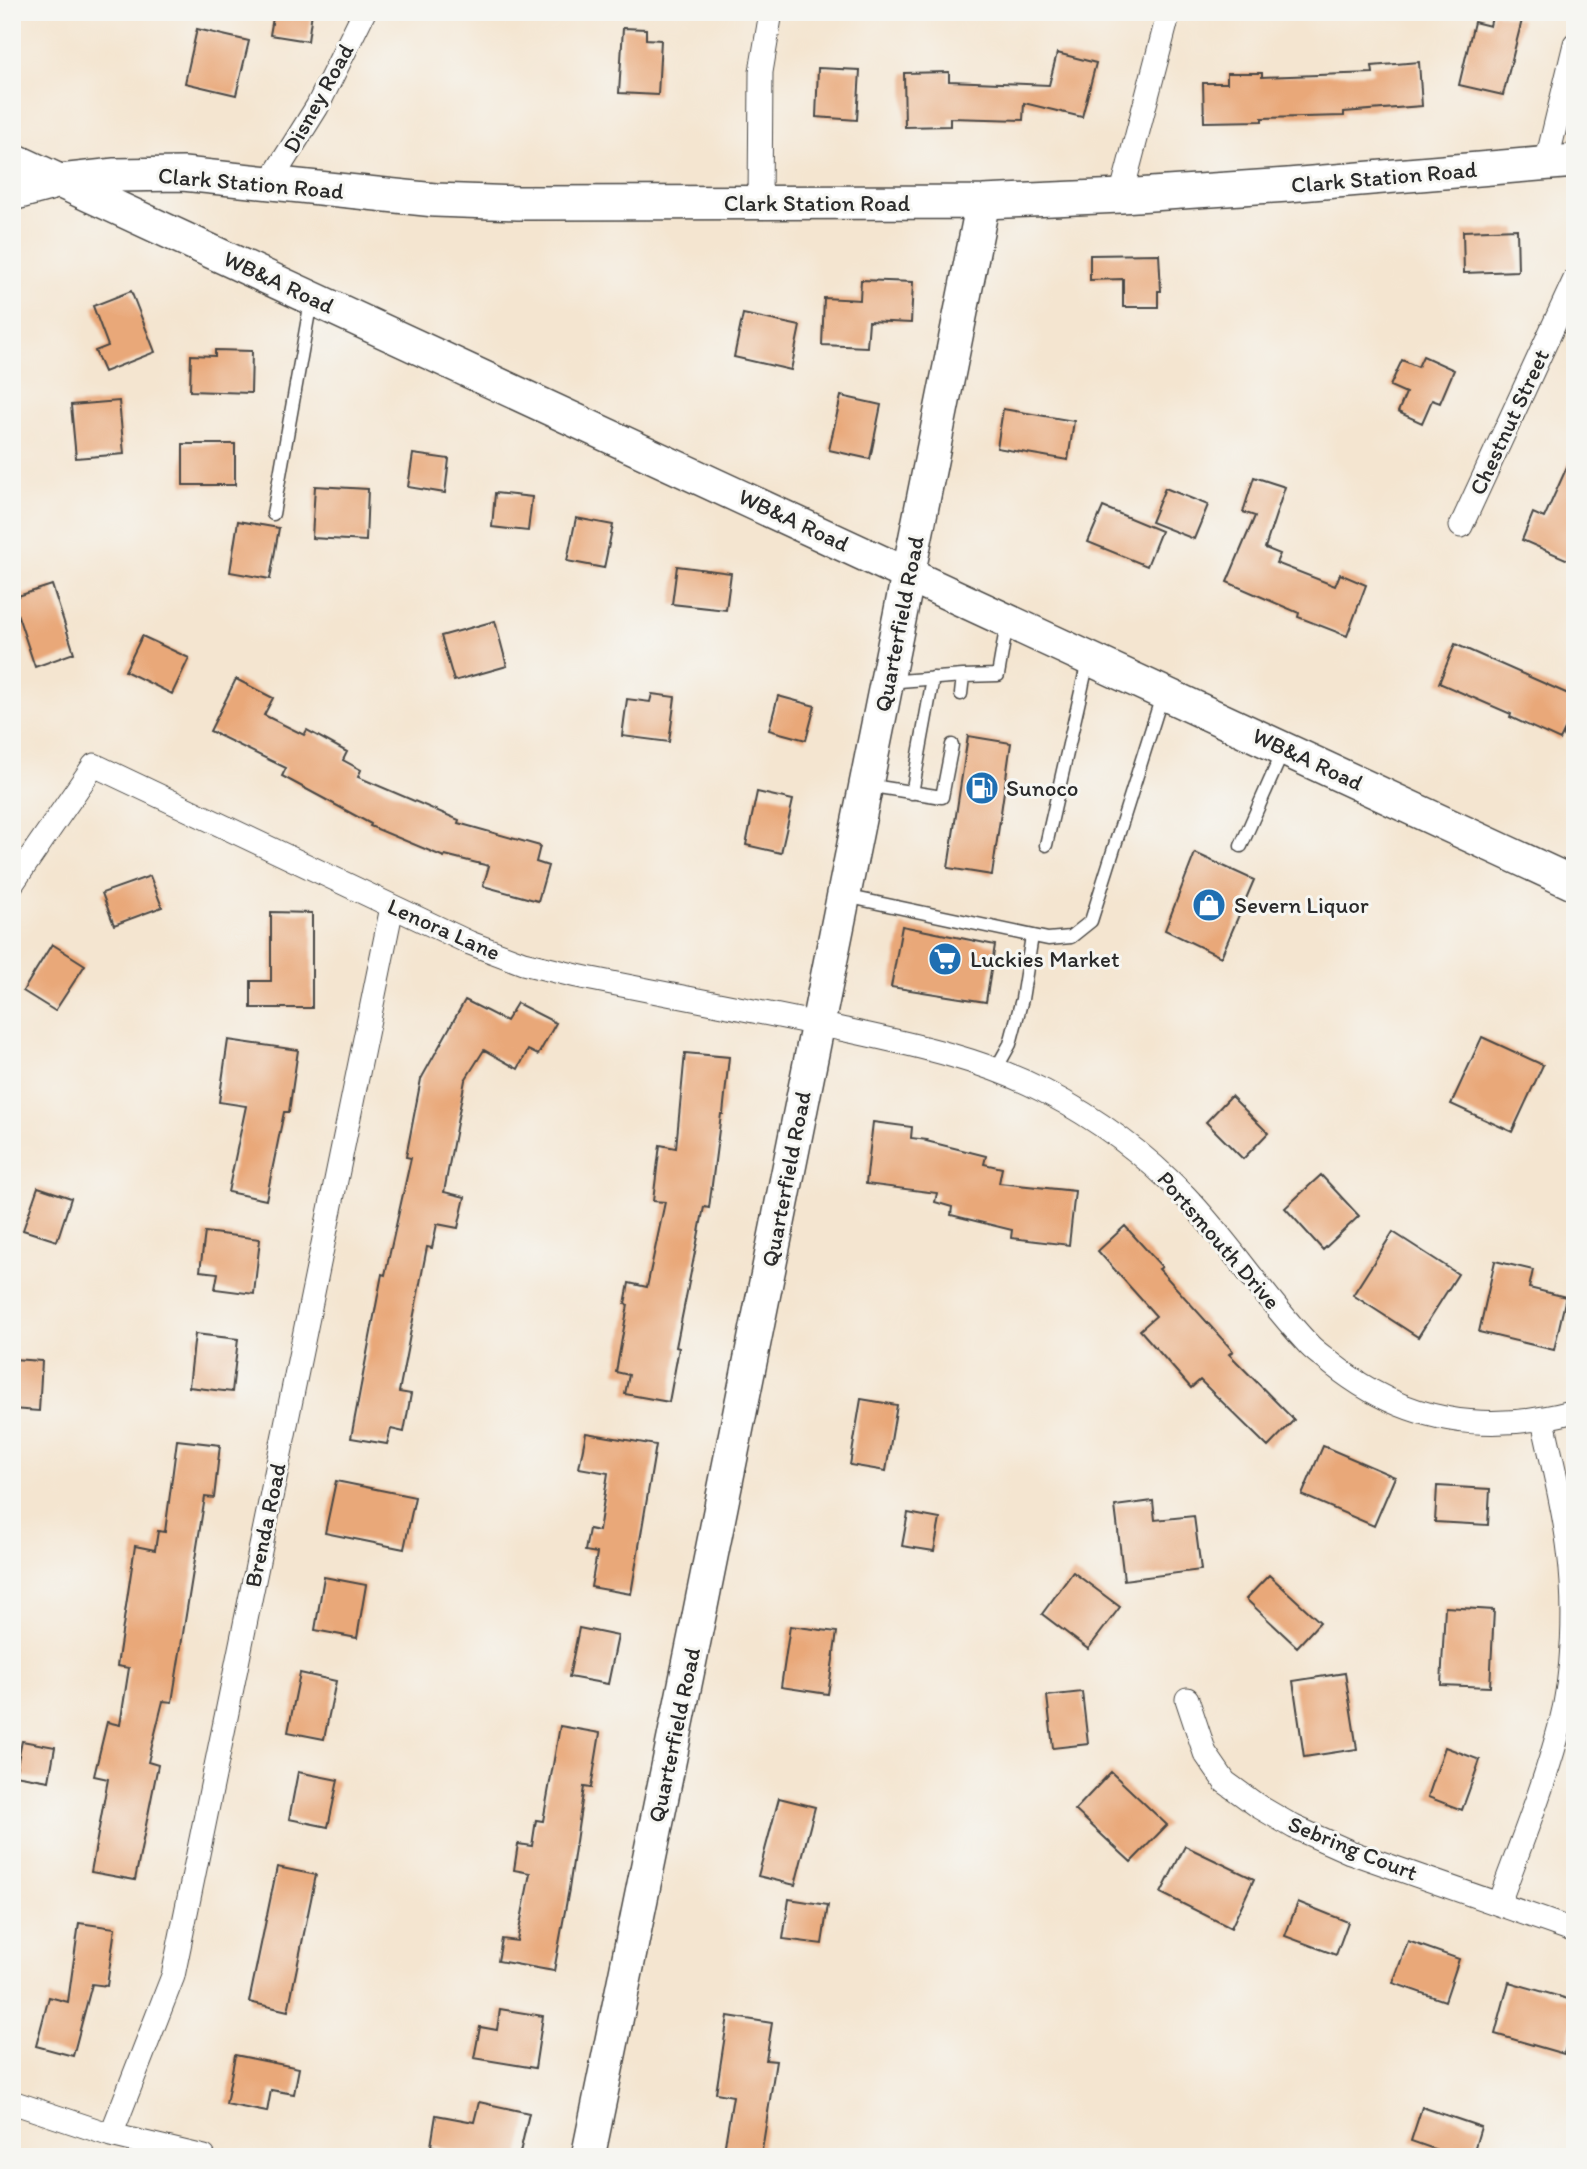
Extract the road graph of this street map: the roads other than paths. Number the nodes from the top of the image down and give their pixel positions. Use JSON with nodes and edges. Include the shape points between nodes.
{"nodes":[{"id":1,"x":364,"y":12,"type":"edge"},
{"id":2,"x":771,"y":12,"type":"edge"},
{"id":3,"x":1169,"y":12,"type":"edge"},
{"id":4,"x":1575,"y":44,"type":"edge"},
{"id":5,"x":12,"y":159,"type":"edge"},
{"id":6,"x":1560,"y":162,"type":"edge"},
{"id":7,"x":60,"y":181,"type":"junction"},
{"id":8,"x":270,"y":182,"type":"junction"},
{"id":9,"x":12,"y":194,"type":"edge"},
{"id":10,"x":1121,"y":196,"type":"junction"},
{"id":11,"x":983,"y":202,"type":"junction"},
{"id":12,"x":760,"y":203,"type":"junction"},
{"id":13,"x":1575,"y":279,"type":"edge"},
{"id":14,"x":312,"y":297,"type":"junction"},
{"id":15,"x":273,"y":514,"type":"dead end"},
{"id":16,"x":1461,"y":526,"type":"dead end"},
{"id":17,"x":909,"y":573,"type":"junction"},
{"id":18,"x":1007,"y":619,"type":"junction"},
{"id":19,"x":1089,"y":657,"type":"junction"},
{"id":20,"x":963,"y":676,"type":"junction"},
{"id":21,"x":933,"y":678,"type":"junction"},
{"id":22,"x":887,"y":681,"type":"junction"},
{"id":23,"x":1164,"y":692,"type":"junction"},
{"id":24,"x":961,"y":694,"type":"dead end"},
{"id":25,"x":952,"y":745,"type":"dead end"},
{"id":26,"x":1284,"y":748,"type":"junction"},
{"id":27,"x":866,"y":785,"type":"junction"},
{"id":28,"x":912,"y":793,"type":"junction"},
{"id":29,"x":1046,"y":845,"type":"dead end"},
{"id":30,"x":1241,"y":846,"type":"dead end"},
{"id":31,"x":12,"y":884,"type":"edge"},
{"id":32,"x":1575,"y":884,"type":"edge"},
{"id":33,"x":843,"y":896,"type":"junction"},
{"id":34,"x":392,"y":907,"type":"junction"},
{"id":35,"x":1032,"y":936,"type":"junction"},
{"id":36,"x":817,"y":1024,"type":"junction"},
{"id":37,"x":996,"y":1069,"type":"junction"},
{"id":38,"x":1575,"y":1412,"type":"edge"},
{"id":39,"x":1543,"y":1420,"type":"junction"},
{"id":40,"x":1188,"y":1699,"type":"dead end"},
{"id":41,"x":1499,"y":1903,"type":"junction"},
{"id":42,"x":1575,"y":1931,"type":"edge"},
{"id":43,"x":12,"y":2102,"type":"edge"},
{"id":44,"x":111,"y":2135,"type":"junction"},
{"id":45,"x":204,"y":2157,"type":"edge"},
{"id":46,"x":588,"y":2157,"type":"edge"}],
"edges":[{"from":1,"to":8,"type":"street","name":"Disney Road","via":[[317,107]]},
{"from":2,"to":12,"type":"street","via":[[761,72]]},
{"from":3,"to":10,"type":"street"},
{"from":4,"to":6,"type":"street"},
{"from":5,"to":7,"type":"street","name":"WB&A Road"},
{"from":6,"to":10,"type":"street","name":"Clark Station Road"},
{"from":7,"to":8,"type":"street","name":"Clark Station Road","via":[[150,174]]},
{"from":7,"to":9,"type":"street","name":"Clark Station Road"},
{"from":7,"to":14,"type":"street","name":"WB&A Road"},
{"from":8,"to":12,"type":"street","name":"Clark Station Road","via":[[435,200]]},
{"from":10,"to":11,"type":"street","name":"Clark Station Road"},
{"from":11,"to":12,"type":"street","name":"Clark Station Road"},
{"from":11,"to":17,"type":"street","name":"Quarterfield Road"},
{"from":13,"to":16,"type":"street","name":"Chestnut Street"},
{"from":14,"to":15,"type":"lane"},
{"from":14,"to":17,"type":"street","name":"WB&A Road"},
{"from":17,"to":18,"type":"street","name":"WB&A Road"},
{"from":17,"to":22,"type":"street","name":"Quarterfield Road"},
{"from":18,"to":19,"type":"street","name":"WB&A Road"},
{"from":18,"to":20,"type":"lane","via":[[998,675]]},
{"from":19,"to":23,"type":"street","name":"WB&A Road"},
{"from":19,"to":29,"type":"lane"},
{"from":20,"to":21,"type":"lane"},
{"from":20,"to":24,"type":"lane"},
{"from":21,"to":22,"type":"lane"},
{"from":21,"to":28,"type":"lane"},
{"from":22,"to":27,"type":"street","name":"Quarterfield Road"},
{"from":23,"to":26,"type":"street","name":"WB&A Road"},
{"from":23,"to":35,"type":"lane","via":[[1091,921],[1071,937]]},
{"from":25,"to":28,"type":"lane","via":[[942,797]]},
{"from":26,"to":30,"type":"lane"},
{"from":26,"to":32,"type":"street","name":"WB&A Road"},
{"from":27,"to":28,"type":"lane"},
{"from":27,"to":33,"type":"street","name":"Quarterfield Road"},
{"from":31,"to":34,"type":"street","name":"Lenora Lane","via":[[94,765]]},
{"from":33,"to":35,"type":"lane"},
{"from":33,"to":36,"type":"street","name":"Quarterfield Road"},
{"from":34,"to":36,"type":"street","name":"Lenora Lane","via":[[523,963]]},
{"from":34,"to":44,"type":"street","name":"Brenda Road","via":[[173,1976]]},
{"from":35,"to":37,"type":"lane","via":[[1010,1044]]},
{"from":36,"to":37,"type":"street","name":"Portsmouth Drive"},
{"from":36,"to":46,"type":"street","name":"Quarterfield Road"},
{"from":37,"to":39,"type":"street","name":"Portsmouth Drive","via":[[1082,1112],[1155,1167],[1186,1197],[1311,1347],[1346,1376],[1384,1399],[1421,1413],[1458,1421]]},
{"from":38,"to":39,"type":"street","name":"Portsmouth Drive"},
{"from":39,"to":41,"type":"street","via":[[1569,1550],[1573,1608],[1570,1667],[1561,1724]]},
{"from":40,"to":41,"type":"street","name":"Sebring Court","via":[[1205,1754],[1225,1782],[1258,1806],[1350,1852]]},
{"from":41,"to":42,"type":"street","name":"Sebring Court"},
{"from":43,"to":44,"type":"street"},
{"from":44,"to":45,"type":"street"}]}
